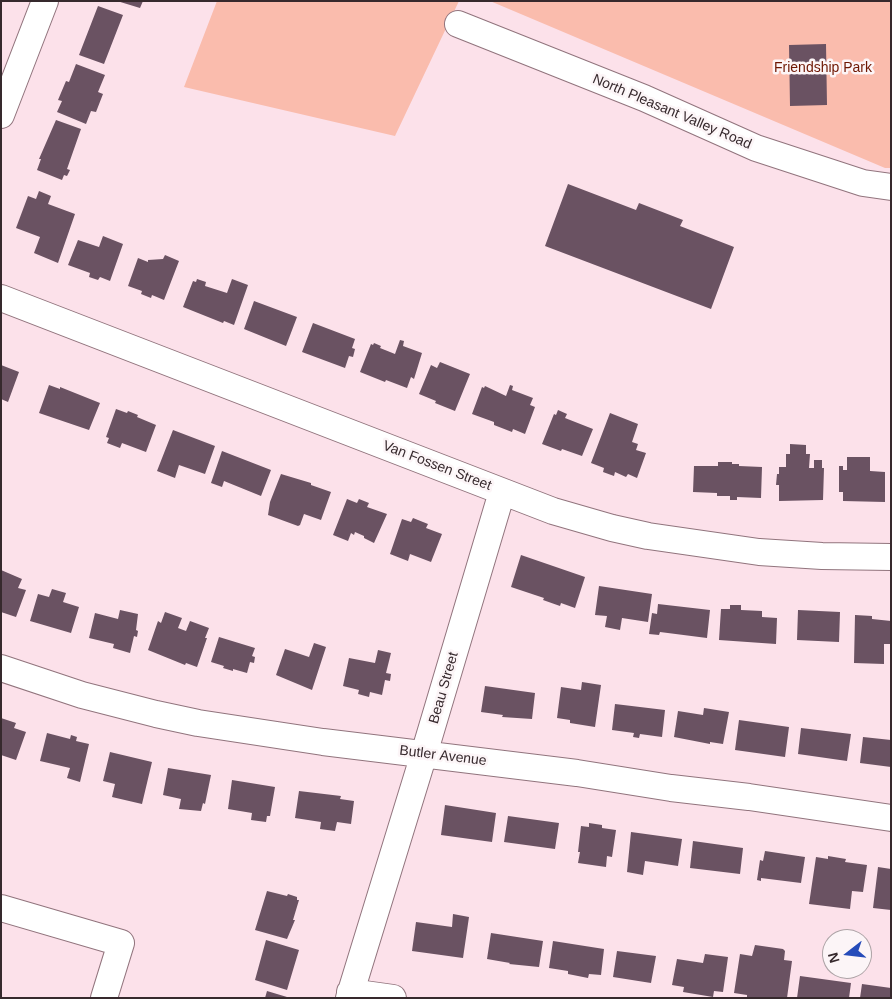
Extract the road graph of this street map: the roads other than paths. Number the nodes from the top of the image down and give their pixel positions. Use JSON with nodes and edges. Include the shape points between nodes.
{"nodes":[{"id":1,"x":45,"y":1,"type":"edge"},
{"id":2,"x":458,"y":24,"type":"dead end"},
{"id":3,"x":1,"y":116,"type":"edge"},
{"id":4,"x":891,"y":187,"type":"edge"},
{"id":5,"x":1,"y":298,"type":"edge"},
{"id":6,"x":502,"y":492,"type":"junction"},
{"id":7,"x":891,"y":557,"type":"edge"},
{"id":8,"x":1,"y":668,"type":"edge"},
{"id":9,"x":424,"y":754,"type":"junction"},
{"id":10,"x":891,"y":818,"type":"edge"},
{"id":11,"x":1,"y":908,"type":"edge"},
{"id":12,"x":350,"y":995,"type":"edge"},
{"id":13,"x":104,"y":998,"type":"edge"},
{"id":14,"x":392,"y":998,"type":"edge"}],
"edges":[{"from":1,"to":3,"type":"street"},
{"from":2,"to":4,"type":"street","name":"North Pleasant Valley Road","via":[[644,98],[764,151],[863,183]]},
{"from":5,"to":6,"type":"street","name":"Van Fossen Street"},
{"from":6,"to":7,"type":"street","name":"Van Fossen Street","via":[[553,512],[648,536],[759,552]]},
{"from":6,"to":9,"type":"street","name":"Beau Street"},
{"from":8,"to":9,"type":"street","name":"Butler Avenue","via":[[82,695],[198,723]]},
{"from":9,"to":10,"type":"street","name":"Butler Avenue"},
{"from":9,"to":12,"type":"street","name":"Beau Street"},
{"from":11,"to":13,"type":"street","via":[[120,943]]},
{"from":12,"to":14,"type":"street"}]}
